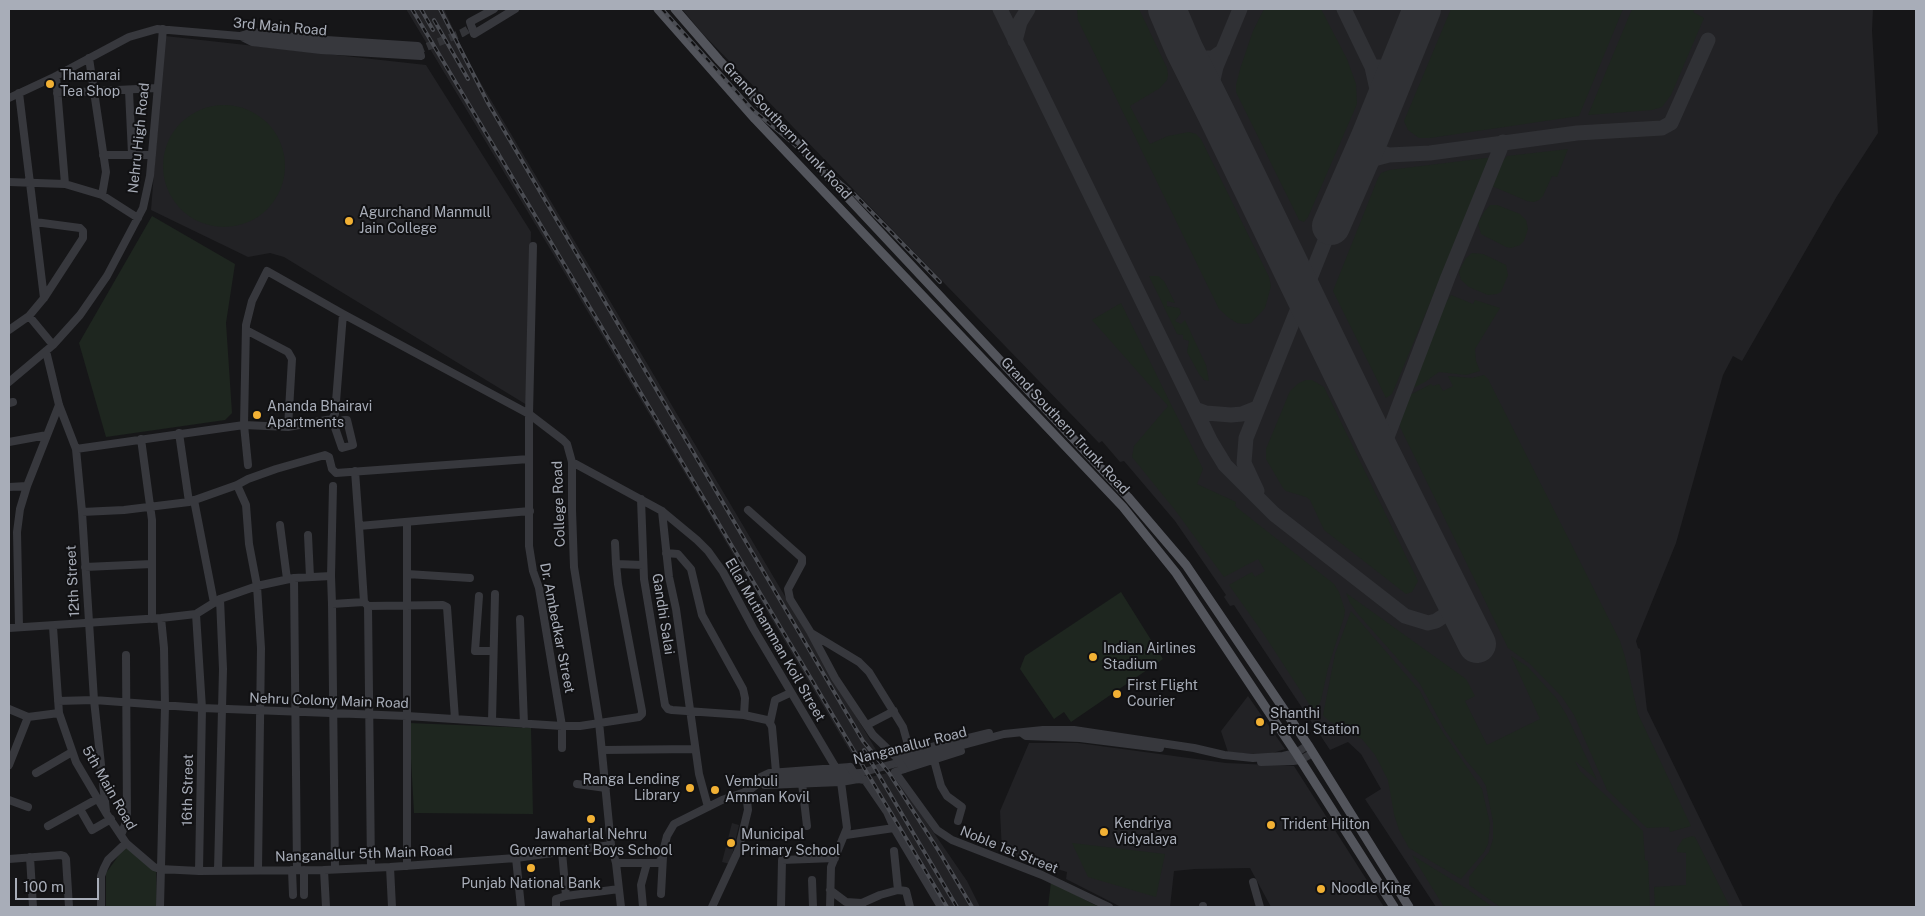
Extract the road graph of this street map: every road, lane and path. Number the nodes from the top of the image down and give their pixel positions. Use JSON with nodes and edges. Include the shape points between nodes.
{"nodes":[{"id":1,"x":494,"y":9,"type":"edge"},
{"id":2,"x":502,"y":9,"type":"edge"},
{"id":3,"x":515,"y":9,"type":"edge"},
{"id":4,"x":658,"y":9,"type":"edge"},
{"id":5,"x":675,"y":9,"type":"edge"},
{"id":6,"x":475,"y":25,"type":"tunnel mouth"},
{"id":7,"x":163,"y":28,"type":"junction"},
{"id":8,"x":240,"y":36,"type":"junction"},
{"id":9,"x":416,"y":51,"type":"tunnel mouth"},
{"id":10,"x":89,"y":58,"type":"junction"},
{"id":11,"x":56,"y":76,"type":"junction"},
{"id":12,"x":157,"y":88,"type":"junction"},
{"id":13,"x":92,"y":91,"type":"junction"},
{"id":14,"x":129,"y":91,"type":"junction"},
{"id":15,"x":19,"y":93,"type":"junction"},
{"id":16,"x":57,"y":93,"type":"junction"},
{"id":17,"x":9,"y":98,"type":"edge"},
{"id":18,"x":132,"y":154,"type":"junction"},
{"id":19,"x":103,"y":155,"type":"junction"},
{"id":20,"x":152,"y":155,"type":"junction"},
{"id":21,"x":30,"y":181,"type":"junction"},
{"id":22,"x":9,"y":182,"type":"edge"},
{"id":23,"x":65,"y":184,"type":"junction"},
{"id":24,"x":102,"y":195,"type":"junction"},
{"id":25,"x":138,"y":218,"type":"junction"},
{"id":26,"x":35,"y":222,"type":"junction"},
{"id":27,"x":533,"y":246,"type":"dead end"},
{"id":28,"x":44,"y":298,"type":"junction"},
{"id":29,"x":343,"y":314,"type":"junction"},
{"id":30,"x":29,"y":316,"type":"junction"},
{"id":31,"x":9,"y":329,"type":"edge"},
{"id":32,"x":246,"y":330,"type":"junction"},
{"id":33,"x":53,"y":345,"type":"junction"},
{"id":34,"x":46,"y":351,"type":"junction"},
{"id":35,"x":9,"y":382,"type":"edge"},
{"id":36,"x":60,"y":405,"type":"junction"},
{"id":37,"x":529,"y":414,"type":"junction"},
{"id":38,"x":244,"y":425,"type":"junction"},
{"id":39,"x":288,"y":427,"type":"junction"},
{"id":40,"x":179,"y":433,"type":"junction"},
{"id":41,"x":46,"y":436,"type":"junction"},
{"id":42,"x":141,"y":439,"type":"junction"},
{"id":43,"x":9,"y":442,"type":"edge"},
{"id":44,"x":76,"y":449,"type":"junction"},
{"id":45,"x":529,"y":459,"type":"junction"},
{"id":46,"x":572,"y":462,"type":"junction"},
{"id":47,"x":248,"y":465,"type":"dead end"},
{"id":48,"x":355,"y":471,"type":"junction"},
{"id":49,"x":237,"y":485,"type":"junction"},
{"id":50,"x":27,"y":486,"type":"junction"},
{"id":51,"x":332,"y":486,"type":"dead end"},
{"id":52,"x":9,"y":487,"type":"edge"},
{"id":53,"x":641,"y":499,"type":"junction"},
{"id":54,"x":191,"y":501,"type":"junction"},
{"id":55,"x":150,"y":506,"type":"junction"},
{"id":56,"x":748,"y":510,"type":"dead end"},
{"id":57,"x":530,"y":511,"type":"junction"},
{"id":58,"x":662,"y":511,"type":"junction"},
{"id":59,"x":82,"y":512,"type":"junction"},
{"id":60,"x":407,"y":522,"type":"junction"},
{"id":61,"x":280,"y":525,"type":"dead end"},
{"id":62,"x":358,"y":526,"type":"junction"},
{"id":63,"x":18,"y":527,"type":"junction"},
{"id":64,"x":9,"y":528,"type":"edge"},
{"id":65,"x":308,"y":535,"type":"dead end"},
{"id":66,"x":615,"y":543,"type":"dead end"},
{"id":67,"x":666,"y":553,"type":"junction"},
{"id":68,"x":152,"y":564,"type":"junction"},
{"id":69,"x":616,"y":564,"type":"junction"},
{"id":70,"x":643,"y":565,"type":"junction"},
{"id":71,"x":85,"y":568,"type":"junction"},
{"id":72,"x":407,"y":574,"type":"junction"},
{"id":73,"x":331,"y":576,"type":"junction"},
{"id":74,"x":310,"y":577,"type":"junction"},
{"id":75,"x":290,"y":578,"type":"junction"},
{"id":76,"x":470,"y":578,"type":"dead end"},
{"id":77,"x":257,"y":586,"type":"junction"},
{"id":78,"x":495,"y":594,"type":"dead end"},
{"id":79,"x":478,"y":596,"type":"dead end"},
{"id":80,"x":217,"y":601,"type":"junction"},
{"id":81,"x":332,"y":604,"type":"junction"},
{"id":82,"x":366,"y":604,"type":"junction"},
{"id":83,"x":408,"y":606,"type":"junction"},
{"id":84,"x":196,"y":614,"type":"junction"},
{"id":85,"x":161,"y":618,"type":"junction"},
{"id":86,"x":152,"y":619,"type":"junction"},
{"id":87,"x":520,"y":619,"type":"dead end"},
{"id":88,"x":88,"y":624,"type":"junction"},
{"id":89,"x":20,"y":626,"type":"junction"},
{"id":90,"x":53,"y":627,"type":"junction"},
{"id":91,"x":9,"y":628,"type":"edge"},
{"id":92,"x":811,"y":633,"type":"junction"},
{"id":93,"x":492,"y":651,"type":"junction"},
{"id":94,"x":126,"y":656,"type":"dead end"},
{"id":95,"x":790,"y":693,"type":"junction"},
{"id":96,"x":94,"y":700,"type":"junction"},
{"id":97,"x":58,"y":701,"type":"junction"},
{"id":98,"x":127,"y":703,"type":"junction"},
{"id":99,"x":165,"y":706,"type":"junction"},
{"id":100,"x":202,"y":708,"type":"junction"},
{"id":101,"x":9,"y":709,"type":"edge"},
{"id":102,"x":222,"y":709,"type":"junction"},
{"id":103,"x":260,"y":711,"type":"junction"},
{"id":104,"x":894,"y":711,"type":"junction"},
{"id":105,"x":297,"y":712,"type":"junction"},
{"id":106,"x":690,"y":712,"type":"junction"},
{"id":107,"x":59,"y":713,"type":"junction"},
{"id":108,"x":334,"y":713,"type":"junction"},
{"id":109,"x":370,"y":715,"type":"junction"},
{"id":110,"x":744,"y":715,"type":"junction"},
{"id":111,"x":406,"y":716,"type":"junction"},
{"id":112,"x":28,"y":718,"type":"junction"},
{"id":113,"x":455,"y":719,"type":"junction"},
{"id":114,"x":492,"y":722,"type":"junction"},
{"id":115,"x":599,"y":722,"type":"junction"},
{"id":116,"x":770,"y":722,"type":"junction"},
{"id":117,"x":524,"y":724,"type":"junction"},
{"id":118,"x":562,"y":726,"type":"junction"},
{"id":119,"x":866,"y":726,"type":"junction"},
{"id":120,"x":1004,"y":734,"type":"junction"},
{"id":121,"x":562,"y":748,"type":"dead end"},
{"id":122,"x":695,"y":749,"type":"junction"},
{"id":123,"x":1310,"y":749,"type":"junction"},
{"id":124,"x":603,"y":750,"type":"junction"},
{"id":125,"x":72,"y":752,"type":"junction"},
{"id":126,"x":910,"y":752,"type":"junction"},
{"id":127,"x":1298,"y":756,"type":"junction"},
{"id":128,"x":896,"y":758,"type":"junction"},
{"id":129,"x":934,"y":760,"type":"junction"},
{"id":130,"x":9,"y":765,"type":"edge"},
{"id":131,"x":836,"y":768,"type":"junction"},
{"id":132,"x":904,"y":769,"type":"junction"},
{"id":133,"x":776,"y":772,"type":"junction"},
{"id":134,"x":36,"y":773,"type":"dead end"},
{"id":135,"x":858,"y":779,"type":"junction"},
{"id":136,"x":841,"y":782,"type":"junction"},
{"id":137,"x":802,"y":783,"type":"junction"},
{"id":138,"x":577,"y":784,"type":"dead end"},
{"id":139,"x":606,"y":788,"type":"junction"},
{"id":140,"x":747,"y":791,"type":"junction"},
{"id":141,"x":97,"y":799,"type":"junction"},
{"id":142,"x":9,"y":800,"type":"edge"},
{"id":143,"x":708,"y":807,"type":"junction"},
{"id":144,"x":28,"y":808,"type":"dead end"},
{"id":145,"x":80,"y":810,"type":"junction"},
{"id":146,"x":108,"y":818,"type":"junction"},
{"id":147,"x":958,"y":821,"type":"dead end"},
{"id":148,"x":48,"y":826,"type":"dead end"},
{"id":149,"x":807,"y":826,"type":"dead end"},
{"id":150,"x":894,"y":828,"type":"junction"},
{"id":151,"x":121,"y":835,"type":"junction"},
{"id":152,"x":846,"y":835,"type":"junction"},
{"id":153,"x":126,"y":843,"type":"junction"},
{"id":154,"x":611,"y":844,"type":"junction"},
{"id":155,"x":894,"y":851,"type":"dead end"},
{"id":156,"x":562,"y":852,"type":"junction"},
{"id":157,"x":30,"y":857,"type":"junction"},
{"id":158,"x":516,"y":858,"type":"junction"},
{"id":159,"x":835,"y":858,"type":"junction"},
{"id":160,"x":9,"y":859,"type":"edge"},
{"id":161,"x":662,"y":859,"type":"junction"},
{"id":162,"x":616,"y":863,"type":"junction"},
{"id":163,"x":647,"y":863,"type":"junction"},
{"id":164,"x":407,"y":866,"type":"junction"},
{"id":165,"x":390,"y":867,"type":"junction"},
{"id":166,"x":371,"y":868,"type":"junction"},
{"id":167,"x":160,"y":869,"type":"junction"},
{"id":168,"x":335,"y":869,"type":"junction"},
{"id":169,"x":218,"y":870,"type":"junction"},
{"id":170,"x":258,"y":870,"type":"junction"},
{"id":171,"x":324,"y":870,"type":"junction"},
{"id":172,"x":199,"y":871,"type":"junction"},
{"id":173,"x":298,"y":872,"type":"junction"},
{"id":174,"x":812,"y":880,"type":"dead end"},
{"id":175,"x":1253,"y":882,"type":"dead end"},
{"id":176,"x":619,"y":889,"type":"junction"},
{"id":177,"x":830,"y":890,"type":"junction"},
{"id":178,"x":898,"y":890,"type":"junction"},
{"id":179,"x":661,"y":894,"type":"dead end"},
{"id":180,"x":293,"y":895,"type":"dead end"},
{"id":181,"x":304,"y":895,"type":"dead end"},
{"id":182,"x":566,"y":896,"type":"junction"},
{"id":183,"x":862,"y":905,"type":"edge"},
{"id":184,"x":34,"y":907,"type":"edge"},
{"id":185,"x":69,"y":907,"type":"edge"},
{"id":186,"x":101,"y":907,"type":"edge"},
{"id":187,"x":160,"y":907,"type":"edge"},
{"id":188,"x":326,"y":907,"type":"edge"},
{"id":189,"x":392,"y":907,"type":"edge"},
{"id":190,"x":521,"y":907,"type":"edge"},
{"id":191,"x":556,"y":907,"type":"edge"},
{"id":192,"x":621,"y":907,"type":"edge"},
{"id":193,"x":643,"y":907,"type":"edge"},
{"id":194,"x":712,"y":907,"type":"edge"},
{"id":195,"x":781,"y":907,"type":"edge"},
{"id":196,"x":813,"y":907,"type":"edge"},
{"id":197,"x":830,"y":907,"type":"edge"},
{"id":198,"x":910,"y":907,"type":"edge"},
{"id":199,"x":942,"y":907,"type":"edge"},
{"id":200,"x":1109,"y":907,"type":"edge"},
{"id":201,"x":1260,"y":907,"type":"edge"},
{"id":202,"x":1394,"y":907,"type":"edge"},
{"id":203,"x":1409,"y":907,"type":"edge"}],
"edges":[{"from":1,"to":3,"type":"street","via":[[470,22],[474,34]]},
{"from":2,"to":6,"type":"street"},
{"from":4,"to":127,"type":"main road","name":"Grand Southern Trunk Road","via":[[762,126],[1123,507],[1176,573]]},
{"from":5,"to":123,"type":"main road","name":"Grand Southern Trunk Road","via":[[1128,497],[1186,565]]},
{"from":7,"to":8,"type":"street","name":"3rd Main Road"},
{"from":7,"to":10,"type":"street","name":"3rd Main Road","via":[[129,37]]},
{"from":7,"to":12,"type":"street","name":"Nehru High Road"},
{"from":8,"to":8,"type":"street","via":[[253,32],[418,46],[421,56],[294,47],[252,42]]},
{"from":8,"to":9,"type":"street","name":"3rd Main Road"},
{"from":10,"to":11,"type":"street","name":"3rd Main Road"},
{"from":10,"to":13,"type":"street"},
{"from":11,"to":15,"type":"street","name":"3rd Main Road"},
{"from":11,"to":16,"type":"street"},
{"from":12,"to":14,"type":"street"},
{"from":12,"to":20,"type":"street","name":"Nehru High Road"},
{"from":13,"to":14,"type":"street"},
{"from":13,"to":16,"type":"street"},
{"from":13,"to":19,"type":"street"},
{"from":14,"to":18,"type":"street"},
{"from":15,"to":17,"type":"street","name":"3rd Main Road"},
{"from":15,"to":21,"type":"street"},
{"from":16,"to":23,"type":"street"},
{"from":18,"to":19,"type":"street"},
{"from":18,"to":20,"type":"street"},
{"from":19,"to":24,"type":"street","via":[[106,179]]},
{"from":20,"to":25,"type":"street","name":"Nehru High Road","via":[[147,192]]},
{"from":21,"to":22,"type":"street"},
{"from":21,"to":23,"type":"street"},
{"from":21,"to":26,"type":"street"},
{"from":23,"to":24,"type":"street"},
{"from":24,"to":25,"type":"street"},
{"from":25,"to":33,"type":"street","name":"Nehru High Road","via":[[107,276],[80,316]]},
{"from":26,"to":28,"type":"street"},
{"from":26,"to":28,"type":"street","via":[[80,228],[83,234]]},
{"from":27,"to":37,"type":"street","name":"Dr. Ambedkar Street"},
{"from":28,"to":30,"type":"street"},
{"from":29,"to":32,"type":"street","name":"College Road","via":[[267,271],[252,301]]},
{"from":29,"to":37,"type":"street","name":"College Road"},
{"from":29,"to":39,"type":"street","via":[[334,421]]},
{"from":30,"to":31,"type":"street"},
{"from":30,"to":33,"type":"street"},
{"from":32,"to":38,"type":"street"},
{"from":32,"to":39,"type":"street","via":[[291,355]]},
{"from":33,"to":34,"type":"street","name":"Nehru High Road"},
{"from":34,"to":35,"type":"street","name":"Nehru High Road"},
{"from":34,"to":36,"type":"street","name":"12th Street"},
{"from":36,"to":41,"type":"street"},
{"from":36,"to":44,"type":"street","name":"12th Street"},
{"from":37,"to":45,"type":"street","name":"Dr. Ambedkar Street"},
{"from":37,"to":46,"type":"street","name":"College Road","via":[[567,444]]},
{"from":38,"to":39,"type":"street"},
{"from":38,"to":40,"type":"street"},
{"from":38,"to":47,"type":"street"},
{"from":40,"to":42,"type":"street"},
{"from":40,"to":54,"type":"street","via":[[183,473]]},
{"from":41,"to":43,"type":"street"},
{"from":41,"to":50,"type":"street"},
{"from":42,"to":44,"type":"street"},
{"from":42,"to":55,"type":"street"},
{"from":44,"to":59,"type":"street","name":"12th Street"},
{"from":45,"to":48,"type":"street"},
{"from":45,"to":57,"type":"street","name":"Dr. Ambedkar Street"},
{"from":46,"to":53,"type":"street","name":"Ellai Muthamman Koil Street"},
{"from":46,"to":115,"type":"street","name":"College Road","via":[[574,567]]},
{"from":48,"to":49,"type":"street","via":[[333,472],[330,457],[325,455],[267,472]]},
{"from":48,"to":62,"type":"street"},
{"from":49,"to":54,"type":"street"},
{"from":49,"to":77,"type":"street","via":[[246,505]]},
{"from":50,"to":52,"type":"street"},
{"from":50,"to":63,"type":"street"},
{"from":51,"to":73,"type":"street"},
{"from":53,"to":58,"type":"street","name":"Ellai Muthamman Koil Street"},
{"from":53,"to":70,"type":"street","name":"Gandhi Salai"},
{"from":54,"to":55,"type":"street"},
{"from":54,"to":80,"type":"street"},
{"from":55,"to":59,"type":"street"},
{"from":55,"to":68,"type":"street"},
{"from":56,"to":92,"type":"street","via":[[802,558],[788,592]]},
{"from":57,"to":60,"type":"street"},
{"from":57,"to":118,"type":"street","name":"Dr. Ambedkar Street","via":[[532,572],[539,588]]},
{"from":58,"to":67,"type":"street","name":"Gandhi Salai"},
{"from":58,"to":95,"type":"street","name":"Ellai Muthamman Koil Street","via":[[714,558]]},
{"from":59,"to":71,"type":"street","name":"12th Street"},
{"from":60,"to":62,"type":"street"},
{"from":60,"to":72,"type":"street"},
{"from":61,"to":75,"type":"street"},
{"from":62,"to":82,"type":"street"},
{"from":63,"to":64,"type":"street"},
{"from":63,"to":89,"type":"street"},
{"from":65,"to":74,"type":"street"},
{"from":66,"to":69,"type":"street"},
{"from":67,"to":106,"type":"street","name":"Gandhi Salai"},
{"from":67,"to":110,"type":"street","via":[[678,554],[691,569],[702,615],[743,689]]},
{"from":68,"to":71,"type":"street"},
{"from":68,"to":86,"type":"street"},
{"from":69,"to":70,"type":"street"},
{"from":69,"to":115,"type":"street","name":"Nehru Colony Main Road","via":[[642,714]]},
{"from":70,"to":106,"type":"street","name":"Gandhi Salai","via":[[665,705],[668,709]]},
{"from":71,"to":88,"type":"street","name":"12th Street"},
{"from":72,"to":76,"type":"street"},
{"from":72,"to":83,"type":"street"},
{"from":73,"to":74,"type":"street"},
{"from":73,"to":81,"type":"street"},
{"from":74,"to":75,"type":"street"},
{"from":75,"to":77,"type":"street"},
{"from":75,"to":105,"type":"street"},
{"from":77,"to":80,"type":"street"},
{"from":77,"to":103,"type":"street","via":[[261,648]]},
{"from":78,"to":93,"type":"street"},
{"from":79,"to":93,"type":"street","via":[[475,650]]},
{"from":80,"to":84,"type":"street"},
{"from":80,"to":102,"type":"street"},
{"from":81,"to":82,"type":"street"},
{"from":81,"to":108,"type":"street"},
{"from":82,"to":83,"type":"street"},
{"from":82,"to":109,"type":"street"},
{"from":83,"to":111,"type":"street"},
{"from":83,"to":113,"type":"street","via":[[447,607]]},
{"from":84,"to":85,"type":"street"},
{"from":84,"to":100,"type":"street","name":"16th Street"},
{"from":85,"to":86,"type":"street"},
{"from":85,"to":99,"type":"street"},
{"from":86,"to":88,"type":"street"},
{"from":87,"to":117,"type":"street"},
{"from":88,"to":90,"type":"street"},
{"from":88,"to":96,"type":"street","name":"12th Street"},
{"from":89,"to":90,"type":"street"},
{"from":89,"to":91,"type":"street"},
{"from":90,"to":97,"type":"street","name":"5th Main Road"},
{"from":92,"to":104,"type":"street","via":[[864,666]]},
{"from":92,"to":119,"type":"street"},
{"from":93,"to":114,"type":"street"},
{"from":94,"to":98,"type":"street"},
{"from":95,"to":116,"type":"street","via":[[775,700]]},
{"from":95,"to":131,"type":"street","name":"Ellai Muthamman Koil Street"},
{"from":96,"to":97,"type":"street","name":"Nehru Colony Main Road"},
{"from":96,"to":98,"type":"street","name":"Nehru Colony Main Road"},
{"from":96,"to":146,"type":"street","name":"12th Street"},
{"from":97,"to":107,"type":"street","name":"5th Main Road"},
{"from":98,"to":99,"type":"street","name":"Nehru Colony Main Road"},
{"from":98,"to":151,"type":"street","via":[[127,820]]},
{"from":99,"to":100,"type":"street","name":"Nehru Colony Main Road"},
{"from":99,"to":167,"type":"street"},
{"from":100,"to":102,"type":"street","name":"Nehru Colony Main Road"},
{"from":100,"to":172,"type":"street","name":"16th Street"},
{"from":101,"to":112,"type":"street"},
{"from":102,"to":103,"type":"street","name":"Nehru Colony Main Road"},
{"from":102,"to":169,"type":"street"},
{"from":103,"to":105,"type":"street","name":"Nehru Colony Main Road"},
{"from":103,"to":170,"type":"street"},
{"from":104,"to":119,"type":"street"},
{"from":104,"to":126,"type":"street","via":[[903,727]]},
{"from":105,"to":108,"type":"street","name":"Nehru Colony Main Road"},
{"from":105,"to":173,"type":"street"},
{"from":106,"to":110,"type":"street"},
{"from":106,"to":122,"type":"street","name":"Gandhi Salai"},
{"from":107,"to":112,"type":"street"},
{"from":107,"to":125,"type":"street","name":"5th Main Road"},
{"from":108,"to":109,"type":"street","name":"Nehru Colony Main Road"},
{"from":108,"to":168,"type":"street"},
{"from":109,"to":111,"type":"street","name":"Nehru Colony Main Road"},
{"from":109,"to":166,"type":"street"},
{"from":110,"to":116,"type":"street"},
{"from":111,"to":113,"type":"street","name":"Nehru Colony Main Road"},
{"from":111,"to":164,"type":"street"},
{"from":112,"to":130,"type":"street"},
{"from":113,"to":114,"type":"street","name":"Nehru Colony Main Road"},
{"from":114,"to":117,"type":"street","name":"Nehru Colony Main Road"},
{"from":115,"to":118,"type":"street","name":"Nehru Colony Main Road"},
{"from":115,"to":124,"type":"street","name":"College Road"},
{"from":116,"to":133,"type":"street"},
{"from":117,"to":118,"type":"street","name":"Nehru Colony Main Road"},
{"from":118,"to":121,"type":"street","name":"Dr. Ambedkar Street"},
{"from":119,"to":128,"type":"street"},
{"from":120,"to":126,"type":"street","via":[[1000,731]]},
{"from":120,"to":127,"type":"street","name":"Nanganallur Road","via":[[1074,730],[1246,763]]},
{"from":120,"to":129,"type":"street","via":[[999,740]]},
{"from":120,"to":140,"type":"street","name":"Nanganallur Road","via":[[860,773],[768,779]]},
{"from":122,"to":124,"type":"street"},
{"from":122,"to":143,"type":"street","name":"Gandhi Salai"},
{"from":123,"to":127,"type":"street"},
{"from":123,"to":203,"type":"main road","name":"Grand Southern Trunk Road"},
{"from":124,"to":139,"type":"street","name":"College Road"},
{"from":125,"to":134,"type":"street"},
{"from":125,"to":141,"type":"street","name":"5th Main Road"},
{"from":126,"to":128,"type":"street"},
{"from":127,"to":202,"type":"main road","name":"Grand Southern Trunk Road"},
{"from":128,"to":132,"type":"street","bridge":true},
{"from":129,"to":132,"type":"street"},
{"from":129,"to":147,"type":"street","via":[[941,786],[947,796],[962,807]]},
{"from":131,"to":133,"type":"street"},
{"from":131,"to":135,"type":"street","bridge":true,"via":[[850,767]]},
{"from":132,"to":200,"type":"street","name":"Noble 1st Street","via":[[895,772],[945,837],[1042,875]]},
{"from":133,"to":140,"type":"street","via":[[753,779]]},
{"from":135,"to":136,"type":"street"},
{"from":135,"to":150,"type":"street","via":[[869,784]]},
{"from":136,"to":137,"type":"street"},
{"from":136,"to":152,"type":"street"},
{"from":137,"to":140,"type":"street","via":[[772,784]]},
{"from":137,"to":149,"type":"street"},
{"from":138,"to":139,"type":"street"},
{"from":139,"to":154,"type":"street","name":"College Road"},
{"from":140,"to":143,"type":"street"},
{"from":140,"to":194,"type":"street","via":[[748,810],[738,851]]},
{"from":141,"to":145,"type":"street"},
{"from":141,"to":146,"type":"street","name":"5th Main Road"},
{"from":142,"to":144,"type":"street"},
{"from":143,"to":161,"type":"street","via":[[671,827]]},
{"from":145,"to":146,"type":"street","via":[[97,806]]},
{"from":145,"to":146,"type":"street","via":[[92,830]]},
{"from":145,"to":148,"type":"street"},
{"from":146,"to":151,"type":"street","name":"5th Main Road"},
{"from":150,"to":152,"type":"street"},
{"from":150,"to":199,"type":"street"},
{"from":151,"to":153,"type":"street","name":"5th Main Road"},
{"from":152,"to":159,"type":"street"},
{"from":153,"to":167,"type":"street"},
{"from":153,"to":186,"type":"street","via":[[104,868]]},
{"from":154,"to":156,"type":"street","name":"Nanganallur 5th Main Road"},
{"from":154,"to":162,"type":"street","name":"College Road"},
{"from":155,"to":178,"type":"street"},
{"from":156,"to":158,"type":"street","name":"Nanganallur 5th Main Road"},
{"from":156,"to":182,"type":"street"},
{"from":157,"to":160,"type":"street"},
{"from":157,"to":184,"type":"street"},
{"from":157,"to":185,"type":"street","via":[[66,857]]},
{"from":158,"to":164,"type":"street","name":"Nanganallur 5th Main Road"},
{"from":158,"to":190,"type":"street"},
{"from":159,"to":177,"type":"street","via":[[831,867]]},
{"from":159,"to":195,"type":"street","via":[[782,860]]},
{"from":161,"to":163,"type":"street","via":[[654,864]]},
{"from":161,"to":179,"type":"street"},
{"from":162,"to":163,"type":"street"},
{"from":162,"to":176,"type":"street","name":"College Road"},
{"from":163,"to":193,"type":"street","via":[[641,885]]},
{"from":164,"to":165,"type":"street","name":"Nanganallur 5th Main Road"},
{"from":165,"to":166,"type":"street","name":"Nanganallur 5th Main Road"},
{"from":165,"to":189,"type":"street"},
{"from":166,"to":168,"type":"street","name":"Nanganallur 5th Main Road"},
{"from":167,"to":172,"type":"street","name":"Nanganallur 5th Main Road"},
{"from":167,"to":187,"type":"street"},
{"from":168,"to":171,"type":"street","name":"Nanganallur 5th Main Road"},
{"from":169,"to":170,"type":"street","name":"Nanganallur 5th Main Road"},
{"from":169,"to":172,"type":"street","name":"Nanganallur 5th Main Road"},
{"from":170,"to":173,"type":"street","name":"Nanganallur 5th Main Road"},
{"from":171,"to":173,"type":"street","name":"Nanganallur 5th Main Road"},
{"from":171,"to":188,"type":"street"},
{"from":173,"to":180,"type":"street"},
{"from":173,"to":181,"type":"street"},
{"from":174,"to":196,"type":"street"},
{"from":175,"to":201,"type":"street"},
{"from":176,"to":182,"type":"street"},
{"from":176,"to":192,"type":"street","name":"College Road"},
{"from":177,"to":183,"type":"street","via":[[846,902]]},
{"from":177,"to":197,"type":"street"},
{"from":178,"to":183,"type":"street"},
{"from":178,"to":198,"type":"street","via":[[906,891]]},
{"from":182,"to":191,"type":"street","via":[[556,899]]}]}
